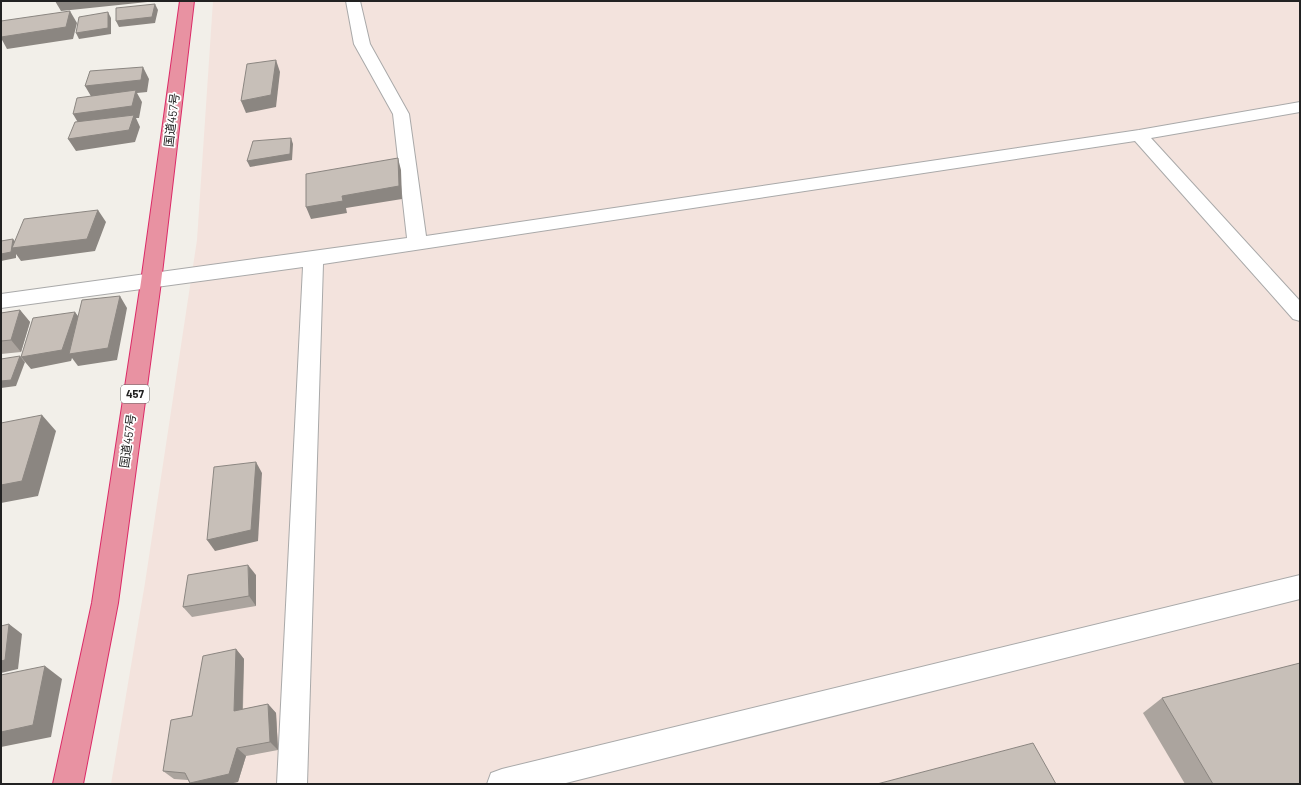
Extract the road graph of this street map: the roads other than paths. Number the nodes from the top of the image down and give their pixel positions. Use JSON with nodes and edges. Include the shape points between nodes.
{"nodes":[{"id":1,"x":187,"y":1,"type":"edge"},
{"id":2,"x":353,"y":1,"type":"edge"},
{"id":3,"x":1300,"y":107,"type":"edge"},
{"id":4,"x":1139,"y":136,"type":"junction"},
{"id":5,"x":417,"y":243,"type":"junction"},
{"id":6,"x":313,"y":259,"type":"junction"},
{"id":7,"x":151,"y":282,"type":"junction"},
{"id":8,"x":1,"y":301,"type":"edge"},
{"id":9,"x":1300,"y":314,"type":"edge"},
{"id":10,"x":1300,"y":587,"type":"edge"},
{"id":11,"x":68,"y":784,"type":"edge"},
{"id":12,"x":292,"y":784,"type":"edge"},
{"id":13,"x":502,"y":784,"type":"edge"}],
"edges":[{"from":1,"to":7,"type":"highway","name":"国道457号","number":"457"},
{"from":2,"to":5,"type":"street","via":[[362,44],[401,114]]},
{"from":3,"to":4,"type":"street"},
{"from":4,"to":5,"type":"street"},
{"from":4,"to":9,"type":"street"},
{"from":5,"to":6,"type":"street"},
{"from":6,"to":7,"type":"street"},
{"from":6,"to":12,"type":"street"},
{"from":7,"to":8,"type":"street"},
{"from":7,"to":11,"type":"highway","name":"国道457号","number":"457","via":[[105,603]]},
{"from":10,"to":13,"type":"street"}]}
